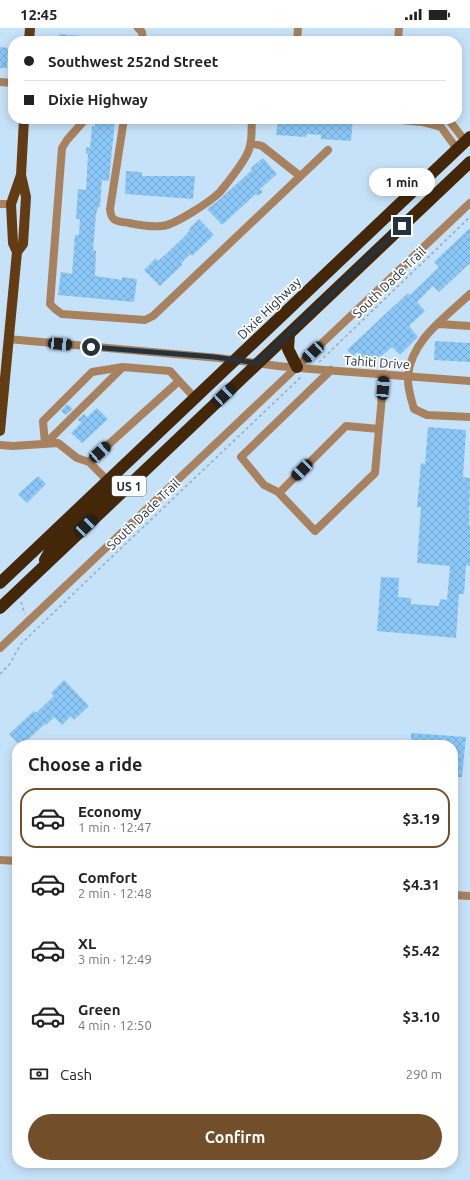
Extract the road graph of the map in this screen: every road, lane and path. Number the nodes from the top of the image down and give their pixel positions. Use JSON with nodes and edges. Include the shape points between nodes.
{"nodes":[{"id":1,"x":24,"y":124,"type":"edge"},
{"id":2,"x":81,"y":124,"type":"edge"},
{"id":3,"x":123,"y":124,"type":"edge"},
{"id":4,"x":252,"y":124,"type":"edge"},
{"id":5,"x":429,"y":124,"type":"edge"},
{"id":6,"x":451,"y":124,"type":"edge"},
{"id":7,"x":464,"y":142,"type":"edge"},
{"id":8,"x":251,"y":143,"type":"junction"},
{"id":9,"x":328,"y":150,"type":"dead end"},
{"id":10,"x":470,"y":162,"type":"edge"},
{"id":11,"x":21,"y":175,"type":"junction"},
{"id":12,"x":300,"y":176,"type":"junction"},
{"id":13,"x":470,"y":203,"type":"edge"},
{"id":14,"x":0,"y":204,"type":"edge"},
{"id":15,"x":11,"y":204,"type":"junction"},
{"id":16,"x":470,"y":217,"type":"edge"},
{"id":17,"x":17,"y":252,"type":"junction"},
{"id":18,"x":470,"y":294,"type":"edge"},
{"id":19,"x":439,"y":324,"type":"junction"},
{"id":20,"x":470,"y":326,"type":"edge"},
{"id":21,"x":289,"y":334,"type":"junction"},
{"id":22,"x":5,"y":342,"type":"edge"},
{"id":23,"x":236,"y":360,"type":"junction"},
{"id":24,"x":321,"y":360,"type":"dead end"},
{"id":25,"x":258,"y":363,"type":"junction"},
{"id":26,"x":122,"y":367,"type":"junction"},
{"id":27,"x":331,"y":370,"type":"junction"},
{"id":28,"x":300,"y":372,"type":"junction"},
{"id":29,"x":384,"y":374,"type":"junction"},
{"id":30,"x":408,"y":376,"type":"junction"},
{"id":31,"x":179,"y":381,"type":"junction"},
{"id":32,"x":470,"y":381,"type":"edge"},
{"id":33,"x":195,"y":398,"type":"junction"},
{"id":34,"x":470,"y":417,"type":"edge"},
{"id":35,"x":379,"y":429,"type":"junction"},
{"id":36,"x":0,"y":431,"type":"edge"},
{"id":37,"x":45,"y":444,"type":"junction"},
{"id":38,"x":0,"y":445,"type":"edge"},
{"id":39,"x":89,"y":462,"type":"junction"},
{"id":40,"x":108,"y":481,"type":"junction"},
{"id":41,"x":280,"y":493,"type":"junction"},
{"id":42,"x":40,"y":570,"type":"junction"},
{"id":43,"x":0,"y":583,"type":"edge"},
{"id":44,"x":20,"y":597,"type":"dead end"},
{"id":45,"x":0,"y":608,"type":"edge"},
{"id":46,"x":26,"y":616,"type":"dead end"},
{"id":47,"x":0,"y":648,"type":"edge"},
{"id":48,"x":0,"y":674,"type":"edge"},
{"id":49,"x":0,"y":860,"type":"edge"},
{"id":50,"x":12,"y":861,"type":"edge"},
{"id":51,"x":458,"y":895,"type":"edge"},
{"id":52,"x":470,"y":896,"type":"edge"}],
"edges":[{"from":1,"to":11,"type":"main road"},
{"from":2,"to":12,"type":"street","via":[[62,148],[50,304],[62,314],[145,320],[153,316]]},
{"from":3,"to":8,"type":"street","via":[[110,216],[114,220],[132,224],[164,226],[184,218],[219,193],[245,159]]},
{"from":4,"to":8,"type":"street"},
{"from":5,"to":7,"type":"street","via":[[440,127]]},
{"from":6,"to":7,"type":"street"},
{"from":7,"to":23,"type":"highway","name":"Dixie Highway","number":"US 1"},
{"from":8,"to":12,"type":"street","via":[[262,146]]},
{"from":9,"to":12,"type":"street"},
{"from":10,"to":21,"type":"highway","number":"US 1"},
{"from":11,"to":15,"type":"main road"},
{"from":11,"to":17,"type":"main road","via":[[26,197],[23,244]]},
{"from":13,"to":28,"type":"street"},
{"from":14,"to":15,"type":"street"},
{"from":15,"to":17,"type":"main road","via":[[13,243]]},
{"from":16,"to":24,"type":"path","name":"South Dade Trail"},
{"from":17,"to":22,"type":"main road"},
{"from":18,"to":19,"type":"street"},
{"from":19,"to":20,"type":"street"},
{"from":19,"to":30,"type":"street","via":[[422,340],[410,364]]},
{"from":21,"to":25,"type":"highway","number":"US 1"},
{"from":21,"to":28,"type":"highway","via":[[288,349]]},
{"from":22,"to":23,"type":"street","name":"Tahiti Drive"},
{"from":22,"to":36,"type":"main road"},
{"from":23,"to":25,"type":"street","name":"Tahiti Drive"},
{"from":23,"to":33,"type":"highway","name":"Dixie Highway","number":"US 1"},
{"from":25,"to":28,"type":"street","name":"Tahiti Drive"},
{"from":25,"to":42,"type":"highway","number":"US 1"},
{"from":26,"to":31,"type":"street","via":[[170,371]]},
{"from":26,"to":37,"type":"street"},
{"from":26,"to":37,"type":"street","via":[[92,372],[43,421]]},
{"from":27,"to":28,"type":"street","name":"Tahiti Drive"},
{"from":27,"to":29,"type":"street","name":"Tahiti Drive"},
{"from":27,"to":41,"type":"street","via":[[242,457],[264,485]]},
{"from":28,"to":47,"type":"street"},
{"from":28,"to":48,"type":"path","name":"South Dade Trail","via":[[21,644],[10,665]]},
{"from":29,"to":30,"type":"street","name":"Tahiti Drive"},
{"from":29,"to":35,"type":"street"},
{"from":30,"to":32,"type":"street","name":"Tahiti Drive"},
{"from":30,"to":34,"type":"street","via":[[414,409],[427,415]]},
{"from":31,"to":33,"type":"street"},
{"from":31,"to":39,"type":"street"},
{"from":33,"to":40,"type":"highway","name":"Dixie Highway","number":"US 1"},
{"from":35,"to":41,"type":"street","via":[[346,426]]},
{"from":35,"to":41,"type":"street","via":[[375,473],[315,531]]},
{"from":37,"to":38,"type":"street"},
{"from":37,"to":39,"type":"street","via":[[58,443],[77,458]]},
{"from":39,"to":40,"type":"street"},
{"from":40,"to":42,"type":"highway","via":[[107,492],[103,498],[54,544]]},
{"from":40,"to":43,"type":"highway","name":"Dixie Highway","number":"US 1"},
{"from":42,"to":45,"type":"highway","number":"US 1"},
{"from":44,"to":46,"type":"path"},
{"from":49,"to":50,"type":"street"},
{"from":51,"to":52,"type":"street"}]}
